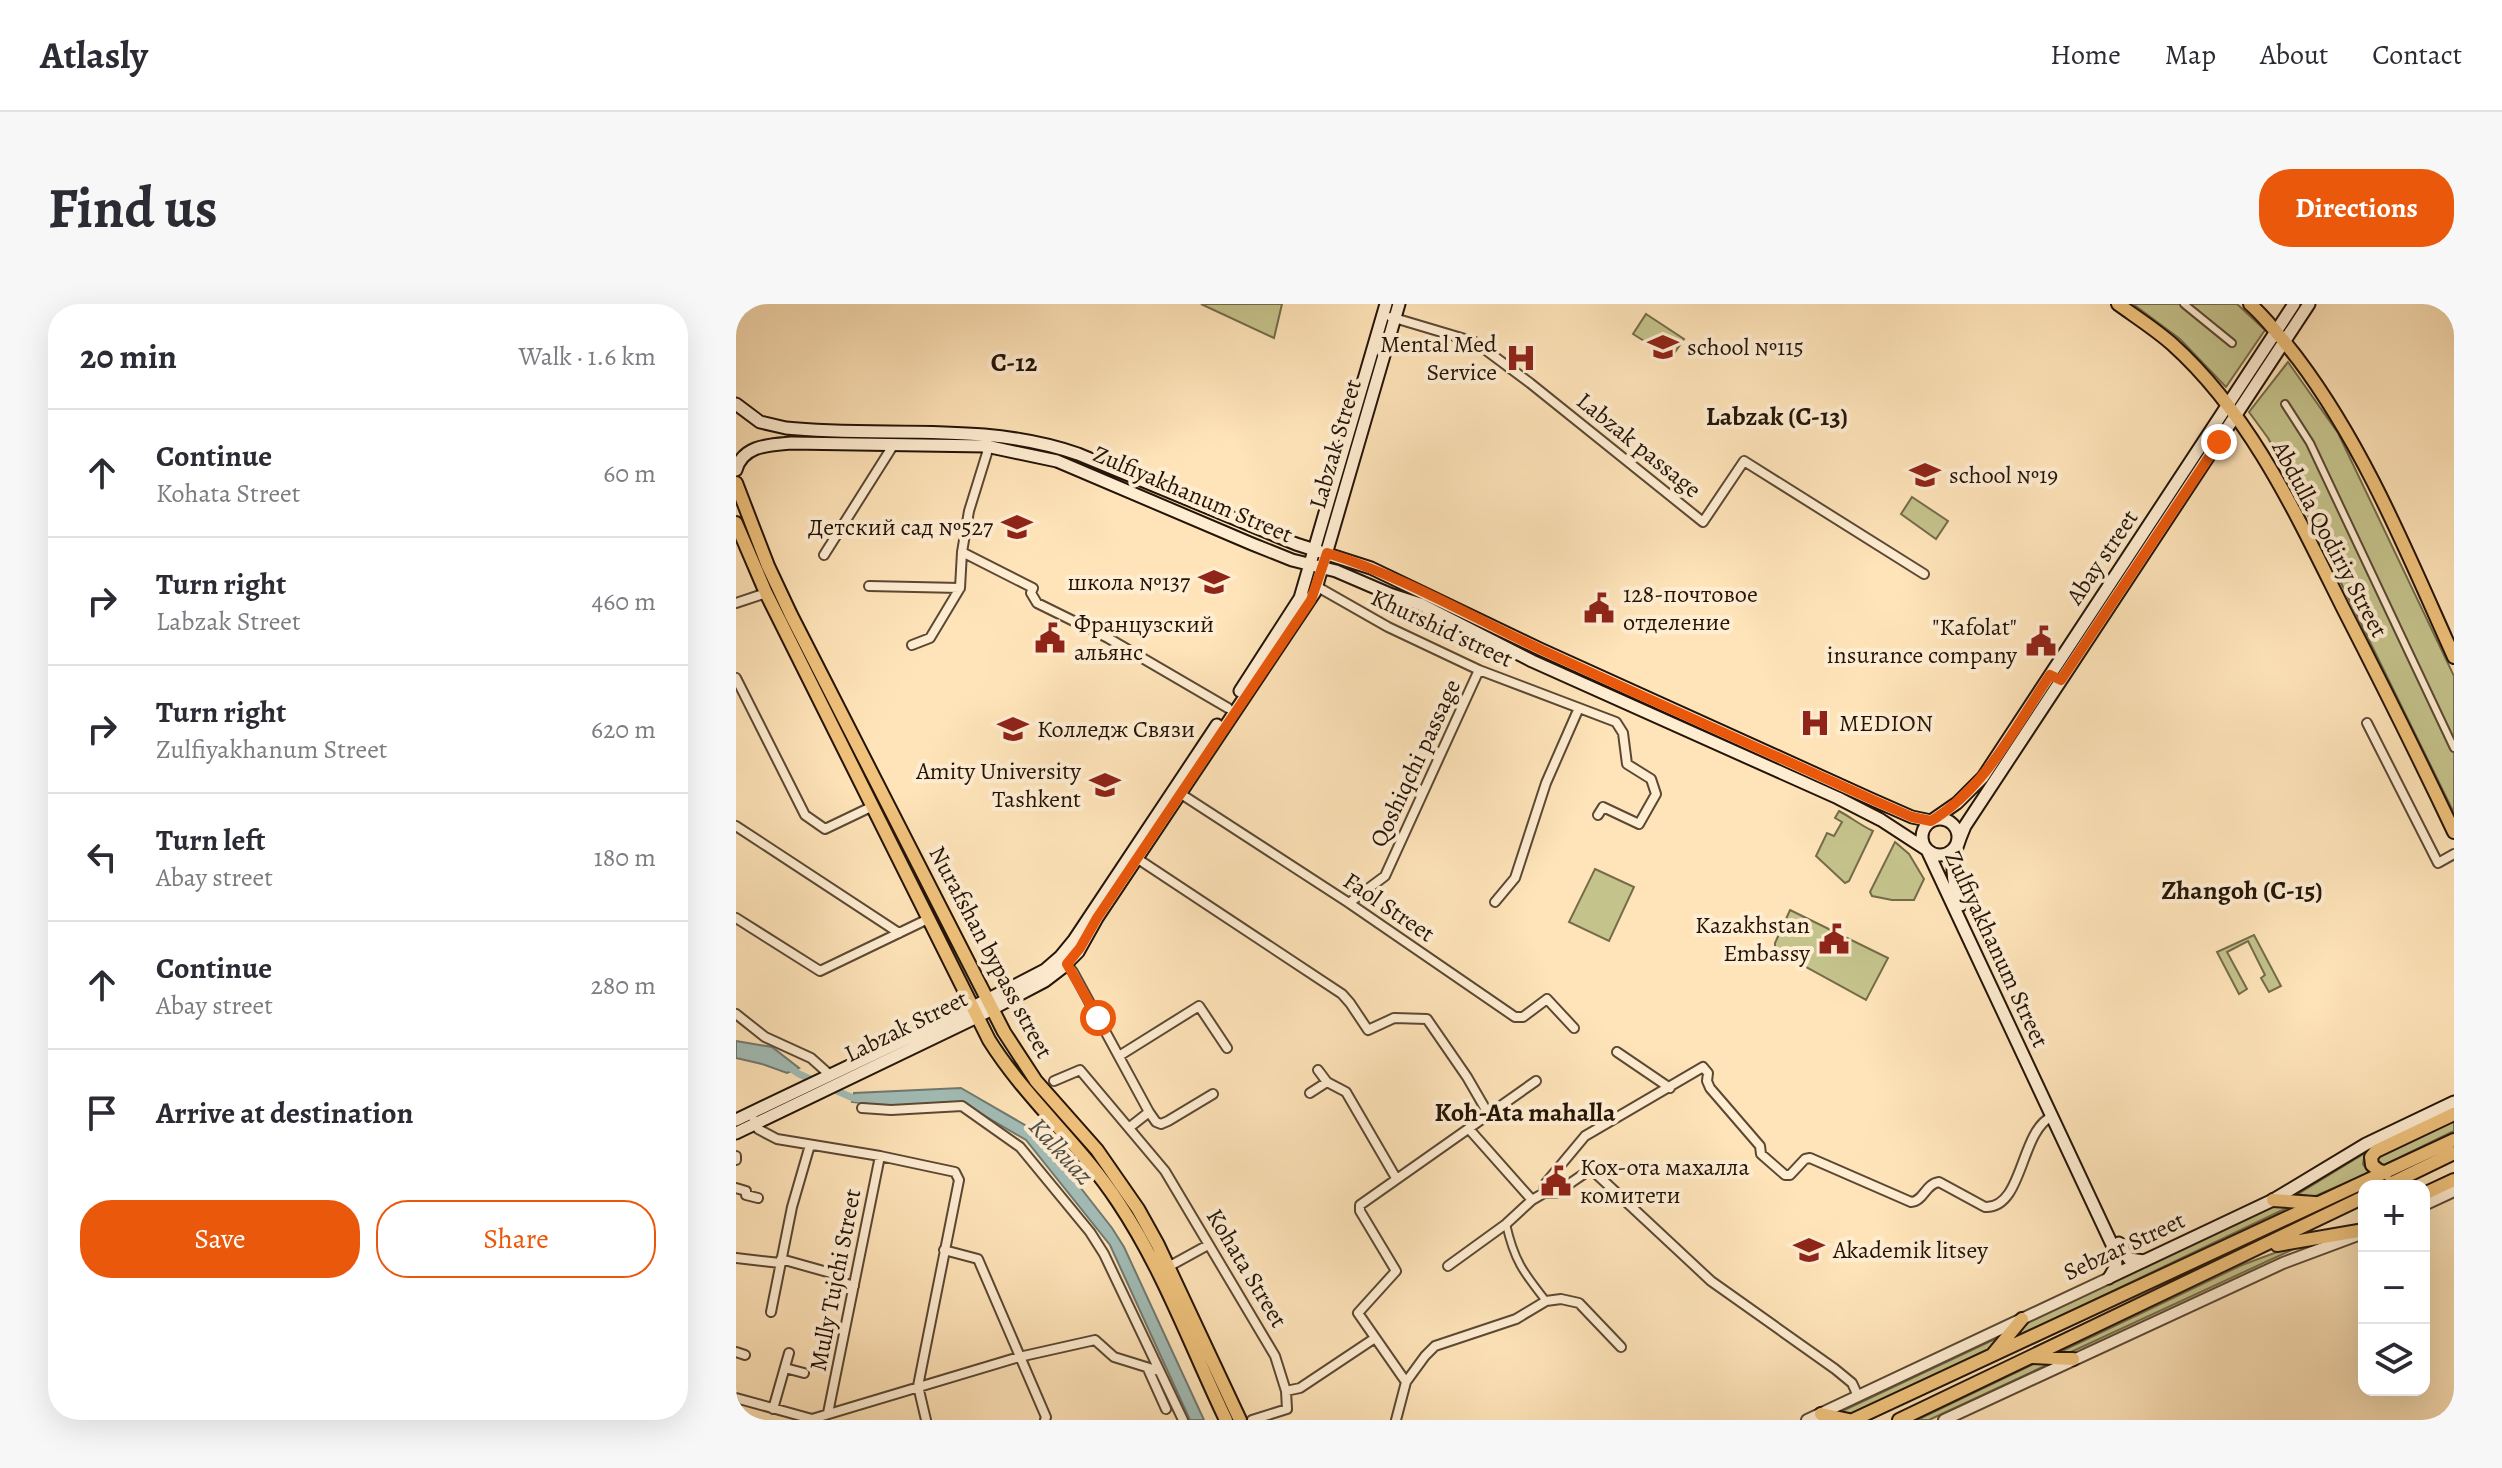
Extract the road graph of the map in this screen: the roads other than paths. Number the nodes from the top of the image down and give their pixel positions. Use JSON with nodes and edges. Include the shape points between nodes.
{"nodes":[{"id":1,"x":1399,"y":304,"type":"edge"},
{"id":2,"x":2118,"y":304,"type":"edge"},
{"id":3,"x":2184,"y":304,"type":"edge"},
{"id":4,"x":2250,"y":304,"type":"edge"},
{"id":5,"x":2294,"y":304,"type":"edge"},
{"id":6,"x":2309,"y":304,"type":"edge"},
{"id":7,"x":1388,"y":312,"type":"edge"},
{"id":8,"x":2280,"y":337,"type":"junction"},
{"id":9,"x":2232,"y":343,"type":"dead end"},
{"id":10,"x":736,"y":404,"type":"edge"},
{"id":11,"x":2285,"y":404,"type":"dead end"},
{"id":12,"x":2232,"y":411,"type":"junction"},
{"id":13,"x":897,"y":430,"type":"junction"},
{"id":14,"x":986,"y":440,"type":"junction"},
{"id":15,"x":1041,"y":443,"type":"junction"},
{"id":16,"x":894,"y":444,"type":"junction"},
{"id":17,"x":1038,"y":456,"type":"junction"},
{"id":18,"x":1085,"y":456,"type":"junction"},
{"id":19,"x":736,"y":470,"type":"edge"},
{"id":20,"x":1079,"y":470,"type":"junction"},
{"id":21,"x":736,"y":483,"type":"edge"},
{"id":22,"x":736,"y":523,"type":"edge"},
{"id":23,"x":1333,"y":531,"type":"junction"},
{"id":24,"x":1321,"y":551,"type":"junction"},
{"id":25,"x":962,"y":552,"type":"junction"},
{"id":26,"x":824,"y":555,"type":"dead end"},
{"id":27,"x":1360,"y":564,"type":"junction"},
{"id":28,"x":1316,"y":566,"type":"junction"},
{"id":29,"x":1924,"y":574,"type":"dead end"},
{"id":30,"x":765,"y":575,"type":"junction"},
{"id":31,"x":869,"y":586,"type":"dead end"},
{"id":32,"x":1316,"y":586,"type":"junction"},
{"id":33,"x":960,"y":588,"type":"junction"},
{"id":34,"x":736,"y":591,"type":"edge"},
{"id":35,"x":766,"y":593,"type":"junction"},
{"id":36,"x":738,"y":602,"type":"edge"},
{"id":37,"x":912,"y":645,"type":"dead end"},
{"id":38,"x":2454,"y":657,"type":"edge"},
{"id":39,"x":1479,"y":670,"type":"junction"},
{"id":40,"x":736,"y":678,"type":"edge"},
{"id":41,"x":2056,"y":678,"type":"junction"},
{"id":42,"x":1228,"y":708,"type":"junction"},
{"id":43,"x":1578,"y":710,"type":"junction"},
{"id":44,"x":2367,"y":723,"type":"dead end"},
{"id":45,"x":2454,"y":748,"type":"edge"},
{"id":46,"x":1178,"y":792,"type":"junction"},
{"id":47,"x":871,"y":807,"type":"junction"},
{"id":48,"x":1598,"y":815,"type":"dead end"},
{"id":49,"x":894,"y":816,"type":"junction"},
{"id":50,"x":1931,"y":821,"type":"junction"},
{"id":51,"x":879,"y":823,"type":"junction"},
{"id":52,"x":736,"y":826,"type":"edge"},
{"id":53,"x":2454,"y":832,"type":"edge"},
{"id":54,"x":1958,"y":843,"type":"junction"},
{"id":55,"x":1927,"y":850,"type":"junction"},
{"id":56,"x":2454,"y":854,"type":"edge"},
{"id":57,"x":1138,"y":859,"type":"junction"},
{"id":58,"x":1495,"y":902,"type":"dead end"},
{"id":59,"x":1349,"y":903,"type":"junction"},
{"id":60,"x":736,"y":918,"type":"edge"},
{"id":61,"x":928,"y":919,"type":"junction"},
{"id":62,"x":899,"y":933,"type":"junction"},
{"id":63,"x":1064,"y":960,"type":"junction"},
{"id":64,"x":990,"y":1004,"type":"junction"},
{"id":65,"x":975,"y":1012,"type":"junction"},
{"id":66,"x":736,"y":1014,"type":"edge"},
{"id":67,"x":1574,"y":1028,"type":"dead end"},
{"id":68,"x":1227,"y":1048,"type":"dead end"},
{"id":69,"x":1617,"y":1052,"type":"dead end"},
{"id":70,"x":1119,"y":1056,"type":"junction"},
{"id":71,"x":1318,"y":1070,"type":"dead end"},
{"id":72,"x":1054,"y":1081,"type":"dead end"},
{"id":73,"x":1536,"y":1081,"type":"dead end"},
{"id":74,"x":829,"y":1082,"type":"junction"},
{"id":75,"x":1327,"y":1082,"type":"junction"},
{"id":76,"x":1670,"y":1088,"type":"junction"},
{"id":77,"x":1310,"y":1093,"type":"dead end"},
{"id":78,"x":1213,"y":1094,"type":"dead end"},
{"id":79,"x":2454,"y":1102,"type":"edge"},
{"id":80,"x":862,"y":1108,"type":"dead end"},
{"id":81,"x":1149,"y":1112,"type":"junction"},
{"id":82,"x":1056,"y":1114,"type":"junction"},
{"id":83,"x":2454,"y":1114,"type":"edge"},
{"id":84,"x":1489,"y":1115,"type":"junction"},
{"id":85,"x":2051,"y":1117,"type":"junction"},
{"id":86,"x":753,"y":1118,"type":"junction"},
{"id":87,"x":736,"y":1120,"type":"edge"},
{"id":88,"x":1130,"y":1127,"type":"junction"},
{"id":89,"x":1469,"y":1129,"type":"junction"},
{"id":90,"x":736,"y":1133,"type":"edge"},
{"id":91,"x":2454,"y":1140,"type":"edge"},
{"id":92,"x":810,"y":1145,"type":"junction"},
{"id":93,"x":2454,"y":1153,"type":"edge"},
{"id":94,"x":880,"y":1156,"type":"junction"},
{"id":95,"x":2436,"y":1156,"type":"junction"},
{"id":96,"x":1396,"y":1178,"type":"junction"},
{"id":97,"x":2387,"y":1180,"type":"edge"},
{"id":98,"x":2393,"y":1180,"type":"edge"},
{"id":99,"x":2454,"y":1180,"type":"edge"},
{"id":100,"x":736,"y":1188,"type":"edge"},
{"id":101,"x":2358,"y":1191,"type":"edge"},
{"id":102,"x":2430,"y":1191,"type":"edge"},
{"id":103,"x":2454,"y":1191,"type":"edge"},
{"id":104,"x":1544,"y":1193,"type":"junction"},
{"id":105,"x":758,"y":1198,"type":"dead end"},
{"id":106,"x":1532,"y":1200,"type":"junction"},
{"id":107,"x":2273,"y":1200,"type":"junction"},
{"id":108,"x":2358,"y":1200,"type":"edge"},
{"id":109,"x":2430,"y":1202,"type":"edge"},
{"id":110,"x":2318,"y":1203,"type":"junction"},
{"id":111,"x":1506,"y":1224,"type":"junction"},
{"id":112,"x":2358,"y":1232,"type":"edge"},
{"id":113,"x":2358,"y":1233,"type":"edge"},
{"id":114,"x":1208,"y":1245,"type":"junction"},
{"id":115,"x":2262,"y":1248,"type":"junction"},
{"id":116,"x":944,"y":1250,"type":"junction"},
{"id":117,"x":736,"y":1258,"type":"edge"},
{"id":118,"x":780,"y":1261,"type":"junction"},
{"id":119,"x":2144,"y":1261,"type":"junction"},
{"id":120,"x":1448,"y":1266,"type":"dead end"},
{"id":121,"x":1168,"y":1267,"type":"junction"},
{"id":122,"x":2109,"y":1278,"type":"junction"},
{"id":123,"x":854,"y":1286,"type":"junction"},
{"id":124,"x":1546,"y":1301,"type":"junction"},
{"id":125,"x":771,"y":1312,"type":"dead end"},
{"id":126,"x":2022,"y":1319,"type":"junction"},
{"id":127,"x":1375,"y":1338,"type":"junction"},
{"id":128,"x":1621,"y":1347,"type":"dead end"},
{"id":129,"x":789,"y":1353,"type":"dead end"},
{"id":130,"x":1991,"y":1356,"type":"junction"},
{"id":131,"x":1019,"y":1357,"type":"junction"},
{"id":132,"x":2029,"y":1357,"type":"junction"},
{"id":133,"x":2073,"y":1359,"type":"junction"},
{"id":134,"x":785,"y":1368,"type":"junction"},
{"id":135,"x":1148,"y":1369,"type":"junction"},
{"id":136,"x":1159,"y":1371,"type":"junction"},
{"id":137,"x":804,"y":1373,"type":"dead end"},
{"id":138,"x":1406,"y":1382,"type":"junction"},
{"id":139,"x":1932,"y":1383,"type":"junction"},
{"id":140,"x":918,"y":1386,"type":"junction"},
{"id":141,"x":1286,"y":1391,"type":"junction"},
{"id":142,"x":1858,"y":1396,"type":"junction"},
{"id":143,"x":736,"y":1398,"type":"edge"},
{"id":144,"x":1941,"y":1400,"type":"junction"},
{"id":145,"x":773,"y":1409,"type":"junction"},
{"id":146,"x":1166,"y":1409,"type":"dead end"},
{"id":147,"x":828,"y":1413,"type":"junction"},
{"id":148,"x":1821,"y":1414,"type":"junction"},
{"id":149,"x":1966,"y":1416,"type":"edge"},
{"id":150,"x":926,"y":1420,"type":"edge"},
{"id":151,"x":1045,"y":1420,"type":"edge"},
{"id":152,"x":1183,"y":1420,"type":"edge"},
{"id":153,"x":1226,"y":1420,"type":"edge"},
{"id":154,"x":1240,"y":1420,"type":"edge"},
{"id":155,"x":1252,"y":1420,"type":"edge"},
{"id":156,"x":1396,"y":1420,"type":"edge"},
{"id":157,"x":1807,"y":1420,"type":"edge"},
{"id":158,"x":1851,"y":1420,"type":"edge"},
{"id":159,"x":1899,"y":1420,"type":"edge"},
{"id":160,"x":1944,"y":1420,"type":"edge"}],
"edges":[{"from":1,"to":7,"type":"main road","name":"Labzak Street"},
{"from":2,"to":12,"type":"main road","name":"Abdulla Qodiriy Street","via":[[2173,345]]},
{"from":3,"to":9,"type":"street"},
{"from":4,"to":8,"type":"main road"},
{"from":5,"to":8,"type":"main road","name":"Abay street"},
{"from":6,"to":8,"type":"main road","name":"Abay street"},
{"from":7,"to":23,"type":"main road","name":"Labzak Street"},
{"from":7,"to":24,"type":"main road","name":"Labzak Street"},
{"from":7,"to":29,"type":"street","name":"Labzak passage","via":[[1475,342],[1703,522],[1744,461]]},
{"from":8,"to":12,"type":"main road","name":"Abay street"},
{"from":8,"to":38,"type":"main road","via":[[2350,437]]},
{"from":10,"to":13,"type":"main road","name":"Zulfiyakhanum Street","via":[[775,426]]},
{"from":11,"to":45,"type":"street","via":[[2310,443]]},
{"from":12,"to":41,"type":"main road","name":"Abay street"},
{"from":12,"to":53,"type":"main road","name":"Abdulla Qodiriy Street","via":[[2281,487]]},
{"from":13,"to":14,"type":"main road","name":"Zulfiyakhanum Street"},
{"from":13,"to":16,"type":"main road"},
{"from":14,"to":15,"type":"main road","name":"Zulfiyakhanum Street"},
{"from":14,"to":16,"type":"main road","name":"Zulfiyakhanum Street"},
{"from":14,"to":17,"type":"main road","name":"Zulfiyakhanum Street"},
{"from":14,"to":25,"type":"street"},
{"from":15,"to":17,"type":"main road"},
{"from":15,"to":18,"type":"main road","name":"Zulfiyakhanum Street"},
{"from":16,"to":19,"type":"main road","name":"Zulfiyakhanum Street","via":[[772,445],[746,454]]},
{"from":16,"to":26,"type":"street"},
{"from":17,"to":20,"type":"main road","name":"Zulfiyakhanum Street"},
{"from":18,"to":20,"type":"main road"},
{"from":18,"to":24,"type":"main road","name":"Zulfiyakhanum Street"},
{"from":20,"to":28,"type":"main road","name":"Zulfiyakhanum Street"},
{"from":21,"to":30,"type":"main road","name":"Nurafshan bypass street"},
{"from":22,"to":30,"type":"main road","name":"Nurafshan bypass street"},
{"from":23,"to":24,"type":"main road","name":"Labzak Street"},
{"from":23,"to":27,"type":"main road","via":[[1341,553]]},
{"from":24,"to":27,"type":"main road","name":"Zulfiyakhanum Street"},
{"from":24,"to":28,"type":"main road","name":"Labzak Street"},
{"from":25,"to":33,"type":"street"},
{"from":25,"to":42,"type":"street","via":[[1033,588],[1037,603]]},
{"from":27,"to":50,"type":"main road","name":"Zulfiyakhanum Street","via":[[1857,793]]},
{"from":28,"to":32,"type":"main road","name":"Labzak Street"},
{"from":28,"to":42,"type":"main road","name":"Labzak Street"},
{"from":28,"to":55,"type":"main road","name":"Zulfiyakhanum Street","via":[[1420,604],[1532,661],[1838,798]]},
{"from":30,"to":35,"type":"main road","name":"Nurafshan bypass street"},
{"from":30,"to":49,"type":"main road","name":"Nurafshan bypass street"},
{"from":31,"to":33,"type":"street"},
{"from":32,"to":39,"type":"street","name":"Khurshid street"},
{"from":32,"to":46,"type":"main road","name":"Labzak Street"},
{"from":33,"to":37,"type":"street","via":[[930,638]]},
{"from":34,"to":36,"type":"street"},
{"from":35,"to":36,"type":"street"},
{"from":35,"to":47,"type":"main road","name":"Nurafshan bypass street"},
{"from":39,"to":43,"type":"street","name":"Khurshid street"},
{"from":39,"to":59,"type":"street","name":"Qoshiqchi passage","via":[[1385,876]]},
{"from":40,"to":47,"type":"street","via":[[805,815],[825,829]]},
{"from":41,"to":50,"type":"main road","name":"Abay street","via":[[1983,777]]},
{"from":41,"to":54,"type":"main road","name":"Abay street"},
{"from":42,"to":46,"type":"main road","name":"Labzak Street"},
{"from":43,"to":48,"type":"street","name":"Khurshid street","via":[[1619,726],[1627,764],[1651,779],[1656,794],[1639,824],[1603,807]]},
{"from":43,"to":58,"type":"street","via":[[1546,783],[1515,878]]},
{"from":44,"to":56,"type":"street","via":[[2438,863]]},
{"from":46,"to":57,"type":"main road","name":"Labzak Street"},
{"from":46,"to":59,"type":"street","name":"Faol Street"},
{"from":46,"to":63,"type":"main road","name":"Labzak Street"},
{"from":47,"to":51,"type":"main road","name":"Nurafshan bypass street"},
{"from":49,"to":51,"type":"main road","via":[[889,825]]},
{"from":49,"to":64,"type":"main road","name":"Nurafshan bypass street"},
{"from":50,"to":54,"type":"main road","via":[[1943,819],[1954,825]]},
{"from":50,"to":55,"type":"main road","via":[[1922,835]]},
{"from":51,"to":61,"type":"main road","name":"Nurafshan bypass street"},
{"from":52,"to":62,"type":"street"},
{"from":54,"to":55,"type":"main road","via":[[1944,855]]},
{"from":54,"to":119,"type":"main road","name":"Zulfiyakhanum Street","via":[[1954,885],[1978,945],[2121,1248],[2129,1259]]},
{"from":55,"to":85,"type":"main road","name":"Zulfiyakhanum Street"},
{"from":57,"to":63,"type":"main road","name":"Labzak Street","via":[[1080,948]]},
{"from":57,"to":84,"type":"street","via":[[1342,994],[1368,1030],[1394,1018],[1427,1019]]},
{"from":59,"to":67,"type":"street","name":"Faol Street","via":[[1515,1017],[1547,999]]},
{"from":60,"to":62,"type":"street","via":[[820,971]]},
{"from":61,"to":62,"type":"street"},
{"from":61,"to":65,"type":"main road","name":"Nurafshan bypass street"},
{"from":63,"to":64,"type":"main road","name":"Labzak Street","via":[[1045,981]]},
{"from":63,"to":70,"type":"street"},
{"from":64,"to":65,"type":"main road","name":"Labzak Street"},
{"from":64,"to":82,"type":"main road","name":"Nurafshan bypass street"},
{"from":65,"to":74,"type":"main road","name":"Labzak Street"},
{"from":65,"to":82,"type":"main road","name":"Nurafshan bypass street","via":[[1003,1062]]},
{"from":66,"to":74,"type":"street","via":[[765,1037],[811,1058]]},
{"from":68,"to":70,"type":"street","via":[[1199,1006]]},
{"from":69,"to":76,"type":"street"},
{"from":70,"to":81,"type":"street"},
{"from":71,"to":75,"type":"street"},
{"from":72,"to":88,"type":"street","name":"Kohata Street","via":[[1080,1070]]},
{"from":73,"to":84,"type":"street"},
{"from":74,"to":86,"type":"main road","name":"Labzak Street"},
{"from":74,"to":86,"type":"main road","name":"Labzak Street","via":[[810,1084]]},
{"from":75,"to":77,"type":"street"},
{"from":75,"to":96,"type":"street","via":[[1346,1092]]},
{"from":76,"to":85,"type":"street","via":[[1705,1068],[1710,1088],[1760,1146],[1761,1154],[1785,1175],[1810,1158],[1911,1202],[1939,1182],[1985,1207],[2002,1203],[2040,1125]]},
{"from":76,"to":104,"type":"street","via":[[1585,1136],[1545,1184]]},
{"from":78,"to":81,"type":"street","via":[[1161,1124]]},
{"from":79,"to":107,"type":"main road","name":"Sebzar Street","via":[[2366,1144]]},
{"from":80,"to":136,"type":"street","via":[[958,1105],[1017,1144],[1104,1254]]},
{"from":81,"to":88,"type":"street"},
{"from":82,"to":121,"type":"main road","name":"Nurafshan bypass street","via":[[1091,1143],[1119,1179]]},
{"from":82,"to":153,"type":"main road","name":"Nurafshan bypass street","via":[[1136,1231]]},
{"from":83,"to":97,"type":"main road","via":[[2376,1151],[2372,1165]]},
{"from":84,"to":89,"type":"street"},
{"from":85,"to":122,"type":"main road","name":"Zulfiyakhanum Street","via":[[2115,1251],[2116,1266]]},
{"from":86,"to":87,"type":"main road","name":"Labzak Street"},
{"from":86,"to":90,"type":"main road","name":"Labzak Street"},
{"from":86,"to":92,"type":"street","via":[[767,1136]]},
{"from":88,"to":114,"type":"street","name":"Kohata Street","via":[[1165,1171]]},
{"from":89,"to":96,"type":"street"},
{"from":89,"to":106,"type":"street"},
{"from":91,"to":95,"type":"main road","name":"Sebzar Street"},
{"from":92,"to":94,"type":"street"},
{"from":92,"to":118,"type":"street"},
{"from":93,"to":95,"type":"main road","name":"Sebzar Street"},
{"from":94,"to":116,"type":"street","via":[[955,1172],[959,1180]]},
{"from":94,"to":123,"type":"street","name":"Mully Tujchi Street"},
{"from":95,"to":98,"type":"main road","name":"Sebzar Street"},
{"from":96,"to":127,"type":"street","via":[[1359,1207],[1396,1269],[1358,1313]]},
{"from":99,"to":102,"type":"main road"},
{"from":100,"to":105,"type":"street"},
{"from":101,"to":110,"type":"main road","name":"Sebzar Street"},
{"from":103,"to":109,"type":"street"},
{"from":104,"to":106,"type":"street"},
{"from":104,"to":142,"type":"street","via":[[1556,1193],[1591,1169],[1711,1281],[1835,1369]]},
{"from":106,"to":111,"type":"street"},
{"from":107,"to":110,"type":"main road"},
{"from":107,"to":119,"type":"main road","name":"Sebzar Street"},
{"from":108,"to":115,"type":"main road"},
{"from":110,"to":130,"type":"main road","name":"Sebzar Street"},
{"from":111,"to":120,"type":"street"},
{"from":111,"to":124,"type":"street","via":[[1512,1252]]},
{"from":112,"to":115,"type":"main road"},
{"from":113,"to":133,"type":"street"},
{"from":114,"to":121,"type":"street"},
{"from":114,"to":141,"type":"street","name":"Kohata Street","via":[[1275,1356]]},
{"from":115,"to":132,"type":"main road"},
{"from":116,"to":131,"type":"street","via":[[978,1259]]},
{"from":116,"to":140,"type":"street"},
{"from":117,"to":118,"type":"street"},
{"from":118,"to":123,"type":"street","via":[[838,1275],[841,1282]]},
{"from":118,"to":125,"type":"street"},
{"from":119,"to":122,"type":"main road","name":"Sebzar Street"},
{"from":121,"to":154,"type":"main road","name":"Nurafshan bypass street"},
{"from":122,"to":126,"type":"street","name":"Sebzar Street"},
{"from":123,"to":147,"type":"street","name":"Mully Tujchi Street"},
{"from":124,"to":128,"type":"street","via":[[1579,1303]]},
{"from":124,"to":138,"type":"street","via":[[1516,1319],[1435,1346]]},
{"from":126,"to":130,"type":"main road"},
{"from":126,"to":142,"type":"street","name":"Sebzar Street"},
{"from":127,"to":138,"type":"street"},
{"from":127,"to":141,"type":"street","via":[[1300,1388]]},
{"from":129,"to":134,"type":"street"},
{"from":130,"to":139,"type":"main road","name":"Sebzar Street"},
{"from":131,"to":135,"type":"street","via":[[1095,1340],[1114,1357]]},
{"from":131,"to":140,"type":"street"},
{"from":131,"to":151,"type":"street"},
{"from":132,"to":133,"type":"main road"},
{"from":132,"to":144,"type":"main road"},
{"from":133,"to":149,"type":"street"},
{"from":134,"to":137,"type":"street"},
{"from":134,"to":145,"type":"street"},
{"from":135,"to":136,"type":"street"},
{"from":135,"to":146,"type":"street"},
{"from":136,"to":152,"type":"street"},
{"from":138,"to":156,"type":"street"},
{"from":139,"to":144,"type":"main road"},
{"from":139,"to":158,"type":"main road","name":"Sebzar Street"},
{"from":140,"to":147,"type":"street"},
{"from":140,"to":150,"type":"street"},
{"from":141,"to":155,"type":"street","via":[[1287,1409]]},
{"from":142,"to":148,"type":"street","name":"Sebzar Street"},
{"from":143,"to":145,"type":"street"},
{"from":144,"to":159,"type":"main road"},
{"from":145,"to":147,"type":"street","via":[[808,1419]]},
{"from":148,"to":157,"type":"street","name":"Sebzar Street"},
{"from":148,"to":158,"type":"main road"},
{"from":149,"to":160,"type":"street"}]}
